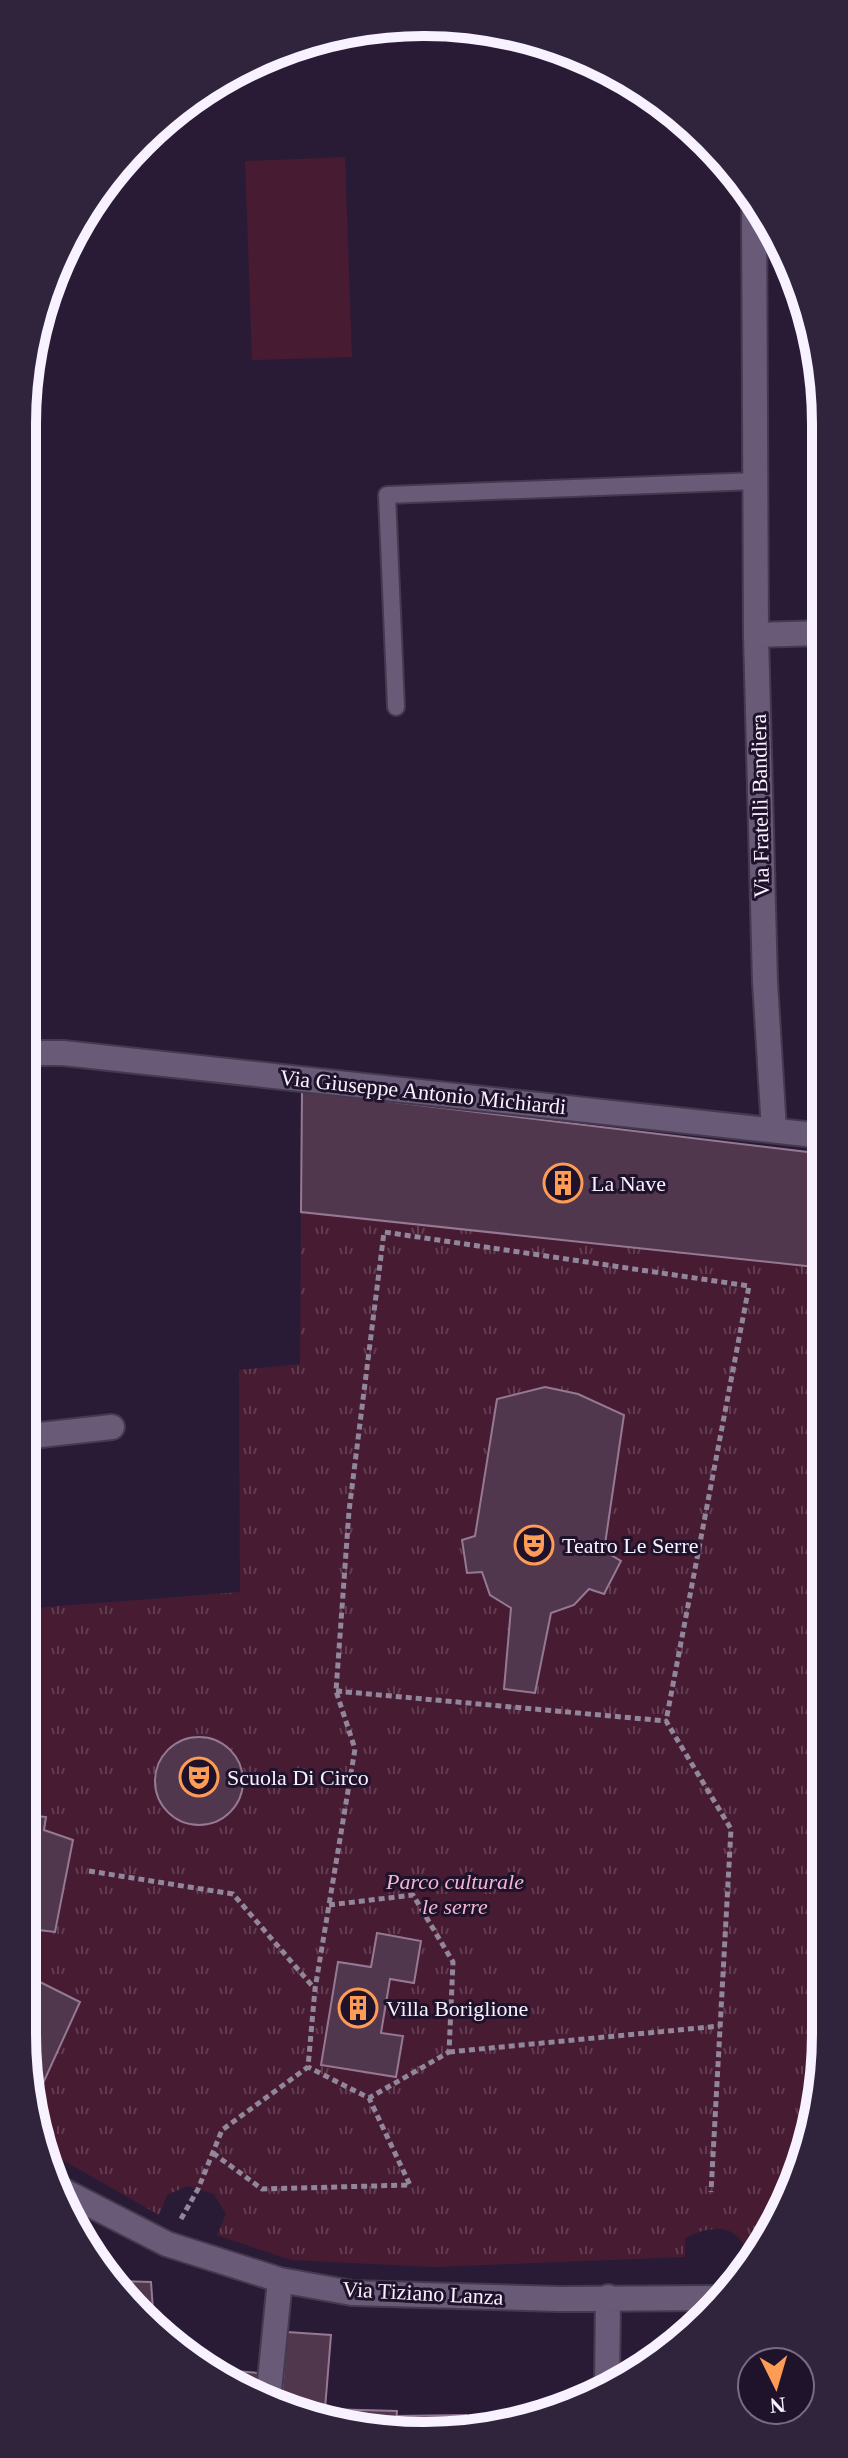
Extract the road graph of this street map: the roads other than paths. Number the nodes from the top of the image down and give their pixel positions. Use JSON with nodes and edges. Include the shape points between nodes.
{"nodes":[{"id":1,"x":754,"y":220,"type":"edge"},
{"id":2,"x":756,"y":481,"type":"junction"},
{"id":3,"x":812,"y":633,"type":"edge"},
{"id":4,"x":756,"y":635,"type":"junction"},
{"id":5,"x":396,"y":707,"type":"dead end"},
{"id":6,"x":36,"y":1053,"type":"edge"},
{"id":7,"x":774,"y":1130,"type":"junction"},
{"id":8,"x":812,"y":1135,"type":"edge"},
{"id":9,"x":112,"y":1427,"type":"dead end"},
{"id":10,"x":36,"y":1435,"type":"edge"},
{"id":11,"x":71,"y":2195,"type":"edge"},
{"id":12,"x":280,"y":2280,"type":"junction"},
{"id":13,"x":608,"y":2297,"type":"junction"},
{"id":14,"x":708,"y":2298,"type":"edge"},
{"id":15,"x":613,"y":2372,"type":"edge"},
{"id":16,"x":269,"y":2389,"type":"edge"}],
"edges":[{"from":1,"to":2,"type":"street","name":"Via Fratelli Bandiera"},
{"from":2,"to":4,"type":"street","name":"Via Fratelli Bandiera"},
{"from":2,"to":5,"type":"lane","via":[[387,495]]},
{"from":3,"to":4,"type":"street"},
{"from":4,"to":7,"type":"street","name":"Via Fratelli Bandiera"},
{"from":6,"to":7,"type":"street","name":"Via Giuseppe Antonio Michiardi"},
{"from":7,"to":8,"type":"street","name":"Via Giuseppe Antonio Michiardi"},
{"from":9,"to":10,"type":"street"},
{"from":11,"to":12,"type":"street","name":"Via Tiziano Lanza","via":[[167,2244]]},
{"from":12,"to":13,"type":"street","name":"Via Tiziano Lanza","via":[[352,2293]]},
{"from":12,"to":16,"type":"street"},
{"from":13,"to":14,"type":"street","name":"Via Tiziano Lanza"},
{"from":13,"to":15,"type":"street"}]}
